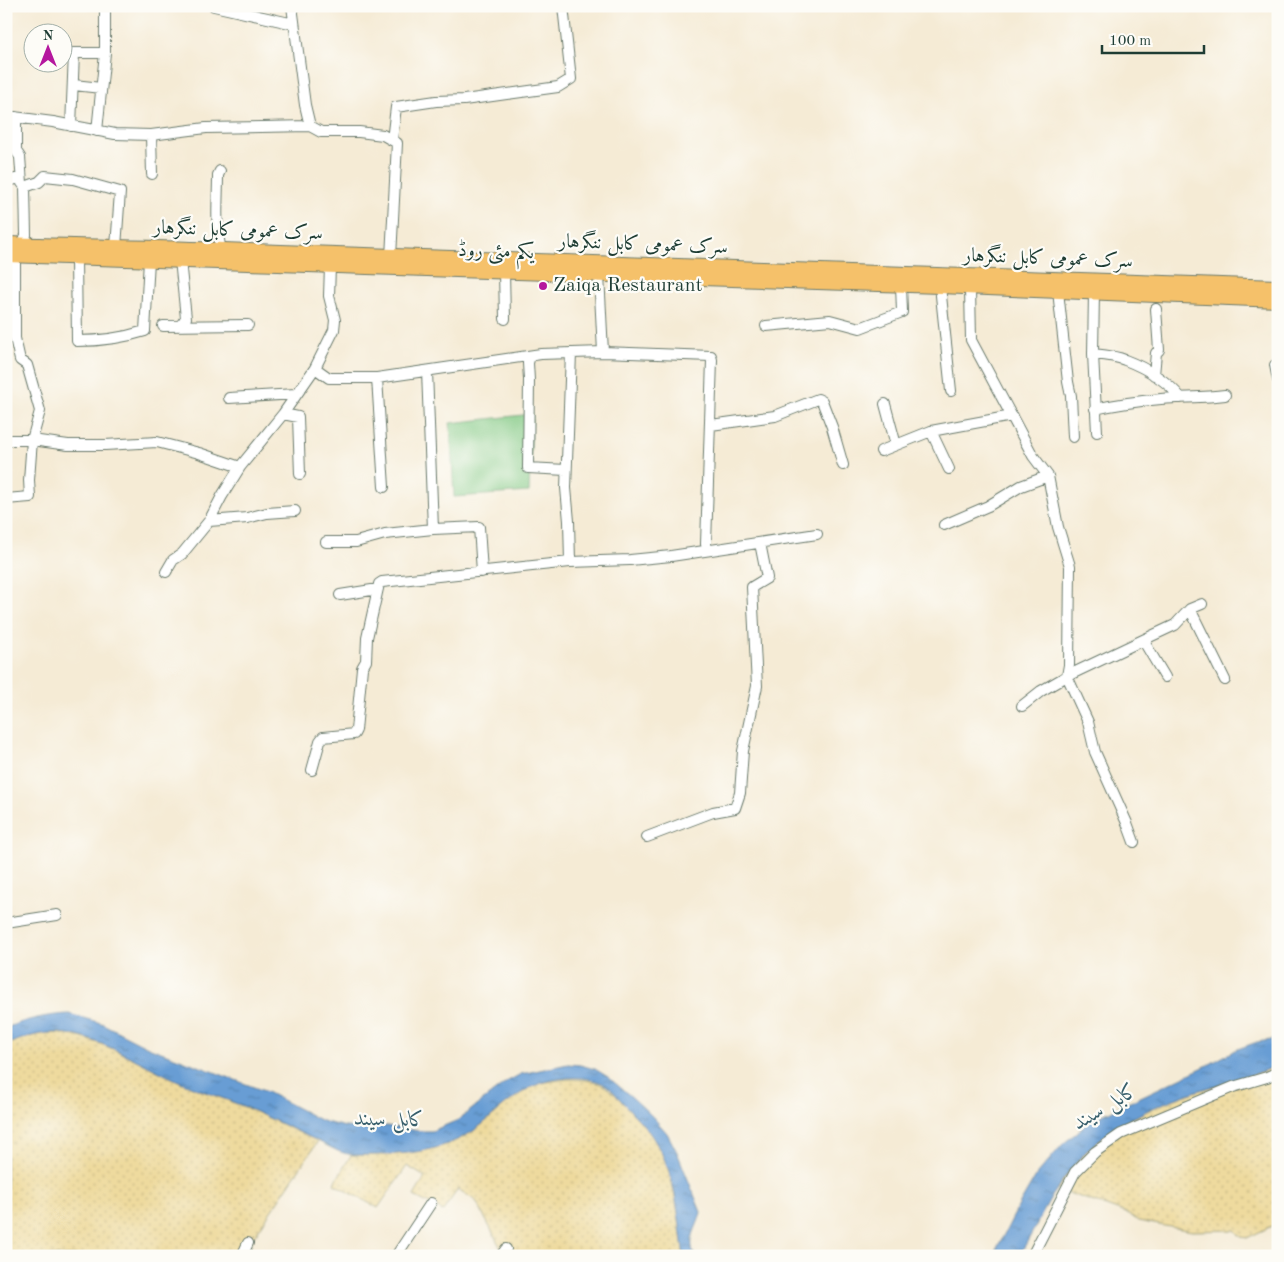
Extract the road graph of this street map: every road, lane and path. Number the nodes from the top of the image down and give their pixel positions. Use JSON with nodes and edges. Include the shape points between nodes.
{"nodes":[{"id":1,"x":105,"y":6,"type":"edge"},
{"id":2,"x":214,"y":6,"type":"edge"},
{"id":3,"x":292,"y":6,"type":"edge"},
{"id":4,"x":563,"y":6,"type":"edge"},
{"id":5,"x":294,"y":24,"type":"junction"},
{"id":6,"x":74,"y":53,"type":"joint"},
{"id":7,"x":104,"y":54,"type":"junction"},
{"id":8,"x":74,"y":85,"type":"junction"},
{"id":9,"x":101,"y":88,"type":"junction"},
{"id":10,"x":11,"y":117,"type":"edge"},
{"id":11,"x":71,"y":126,"type":"junction"},
{"id":12,"x":310,"y":126,"type":"junction"},
{"id":13,"x":97,"y":131,"type":"junction"},
{"id":14,"x":151,"y":135,"type":"junction"},
{"id":15,"x":392,"y":140,"type":"junction"},
{"id":16,"x":220,"y":171,"type":"dead end"},
{"id":17,"x":152,"y":174,"type":"dead end"},
{"id":18,"x":6,"y":181,"type":"edge"},
{"id":19,"x":23,"y":182,"type":"junction"},
{"id":20,"x":116,"y":247,"type":"junction"},
{"id":21,"x":12,"y":250,"type":"edge"},
{"id":22,"x":221,"y":250,"type":"junction"},
{"id":23,"x":76,"y":258,"type":"junction"},
{"id":24,"x":149,"y":260,"type":"junction"},
{"id":25,"x":180,"y":260,"type":"junction"},
{"id":26,"x":393,"y":263,"type":"junction"},
{"id":27,"x":330,"y":266,"type":"junction"},
{"id":28,"x":504,"y":271,"type":"junction"},
{"id":29,"x":599,"y":275,"type":"junction"},
{"id":30,"x":745,"y":280,"type":"joint"},
{"id":31,"x":901,"y":285,"type":"junction"},
{"id":32,"x":940,"y":286,"type":"junction"},
{"id":33,"x":1278,"y":287,"type":"edge"},
{"id":34,"x":970,"y":288,"type":"junction"},
{"id":35,"x":1058,"y":291,"type":"junction"},
{"id":36,"x":1094,"y":292,"type":"junction"},
{"id":37,"x":1278,"y":300,"type":"edge"},
{"id":38,"x":1156,"y":309,"type":"dead end"},
{"id":39,"x":505,"y":319,"type":"dead end"},
{"id":40,"x":181,"y":325,"type":"junction"},
{"id":41,"x":248,"y":325,"type":"dead end"},
{"id":42,"x":163,"y":326,"type":"dead end"},
{"id":43,"x":766,"y":326,"type":"dead end"},
{"id":44,"x":603,"y":352,"type":"junction"},
{"id":45,"x":571,"y":353,"type":"junction"},
{"id":46,"x":1093,"y":354,"type":"junction"},
{"id":47,"x":530,"y":356,"type":"junction"},
{"id":48,"x":1275,"y":365,"type":"dead end"},
{"id":49,"x":315,"y":368,"type":"junction"},
{"id":50,"x":427,"y":371,"type":"junction"},
{"id":51,"x":1154,"y":375,"type":"junction"},
{"id":52,"x":377,"y":378,"type":"junction"},
{"id":53,"x":1278,"y":380,"type":"edge"},
{"id":54,"x":951,"y":391,"type":"dead end"},
{"id":55,"x":296,"y":394,"type":"junction"},
{"id":56,"x":1225,"y":395,"type":"dead end"},
{"id":57,"x":229,"y":398,"type":"dead end"},
{"id":58,"x":1181,"y":398,"type":"junction"},
{"id":59,"x":885,"y":404,"type":"dead end"},
{"id":60,"x":1095,"y":409,"type":"junction"},
{"id":61,"x":283,"y":414,"type":"junction"},
{"id":62,"x":1012,"y":416,"type":"junction"},
{"id":63,"x":711,"y":425,"type":"junction"},
{"id":64,"x":931,"y":431,"type":"junction"},
{"id":65,"x":1097,"y":432,"type":"dead end"},
{"id":66,"x":1073,"y":437,"type":"dead end"},
{"id":67,"x":6,"y":440,"type":"edge"},
{"id":68,"x":32,"y":440,"type":"junction"},
{"id":69,"x":896,"y":445,"type":"junction"},
{"id":70,"x":880,"y":451,"type":"dead end"},
{"id":71,"x":843,"y":465,"type":"dead end"},
{"id":72,"x":240,"y":467,"type":"junction"},
{"id":73,"x":949,"y":469,"type":"dead end"},
{"id":74,"x":566,"y":470,"type":"junction"},
{"id":75,"x":300,"y":474,"type":"dead end"},
{"id":76,"x":1048,"y":476,"type":"junction"},
{"id":77,"x":384,"y":487,"type":"dead end"},
{"id":78,"x":6,"y":500,"type":"edge"},
{"id":79,"x":295,"y":511,"type":"dead end"},
{"id":80,"x":209,"y":521,"type":"junction"},
{"id":81,"x":944,"y":526,"type":"dead end"},
{"id":82,"x":433,"y":529,"type":"junction"},
{"id":83,"x":817,"y":534,"type":"dead end"},
{"id":84,"x":326,"y":542,"type":"dead end"},
{"id":85,"x":760,"y":543,"type":"junction"},
{"id":86,"x":707,"y":549,"type":"junction"},
{"id":87,"x":570,"y":562,"type":"junction"},
{"id":88,"x":166,"y":572,"type":"dead end"},
{"id":89,"x":482,"y":572,"type":"junction"},
{"id":90,"x":378,"y":589,"type":"junction"},
{"id":91,"x":340,"y":595,"type":"dead end"},
{"id":92,"x":1202,"y":604,"type":"dead end"},
{"id":93,"x":1190,"y":609,"type":"junction"},
{"id":94,"x":1144,"y":640,"type":"junction"},
{"id":95,"x":1067,"y":676,"type":"junction"},
{"id":96,"x":1165,"y":677,"type":"dead end"},
{"id":97,"x":1225,"y":680,"type":"dead end"},
{"id":98,"x":1022,"y":706,"type":"dead end"},
{"id":99,"x":312,"y":770,"type":"dead end"},
{"id":100,"x":647,"y":837,"type":"dead end"},
{"id":101,"x":1134,"y":842,"type":"dead end"},
{"id":102,"x":57,"y":915,"type":"dead end"},
{"id":103,"x":6,"y":923,"type":"edge"},
{"id":104,"x":1278,"y":1072,"type":"edge"},
{"id":105,"x":431,"y":1203,"type":"dead end"},
{"id":106,"x":248,"y":1243,"type":"dead end"},
{"id":107,"x":242,"y":1256,"type":"edge"},
{"id":108,"x":396,"y":1256,"type":"edge"},
{"id":109,"x":1032,"y":1256,"type":"edge"}],
"edges":[{"from":1,"to":7,"type":"street"},
{"from":2,"to":5,"type":"street"},
{"from":3,"to":5,"type":"street"},
{"from":4,"to":15,"type":"street","via":[[571,79],[558,87],[396,107]]},
{"from":5,"to":12,"type":"street"},
{"from":6,"to":7,"type":"street"},
{"from":6,"to":8,"type":"street"},
{"from":7,"to":9,"type":"street"},
{"from":8,"to":9,"type":"street"},
{"from":8,"to":11,"type":"street"},
{"from":9,"to":13,"type":"street"},
{"from":10,"to":11,"type":"street"},
{"from":10,"to":19,"type":"street"},
{"from":11,"to":13,"type":"street"},
{"from":12,"to":14,"type":"street","via":[[206,128]]},
{"from":12,"to":15,"type":"street","via":[[321,132],[359,132],[383,135]]},
{"from":13,"to":14,"type":"street"},
{"from":14,"to":17,"type":"street"},
{"from":15,"to":26,"type":"street","via":[[397,143]]},
{"from":16,"to":22,"type":"street"},
{"from":18,"to":19,"type":"street"},
{"from":19,"to":20,"type":"street","via":[[39,182],[45,176],[73,179],[120,192]]},
{"from":19,"to":21,"type":"street","via":[[26,235]]},
{"from":20,"to":21,"type":"highway","name":"سرک عمومی کابل ننگرهار"},
{"from":20,"to":22,"type":"highway","name":"سرک عمومی کابل ننگرهار"},
{"from":21,"to":23,"type":"highway","name":"سرک عمومی کابل ننگرهار"},
{"from":21,"to":68,"type":"street","via":[[15,338],[20,360],[27,365],[40,411]]},
{"from":22,"to":26,"type":"highway","name":"سرک عمومی کابل ننگرهار"},
{"from":23,"to":24,"type":"highway","name":"سرک عمومی کابل ننگرهار"},
{"from":23,"to":24,"type":"street","via":[[77,341],[130,336],[145,331]]},
{"from":24,"to":25,"type":"highway","name":"سرک عمومی کابل ننگرهار"},
{"from":25,"to":27,"type":"highway","name":"سرک عمومی کابل ننگرهار"},
{"from":25,"to":40,"type":"street","via":[[186,318]]},
{"from":26,"to":27,"type":"highway","name":"سرک عمومی کابل ننگرهار"},
{"from":26,"to":28,"type":"highway","name":"یکم مئی روڈ"},
{"from":26,"to":33,"type":"highway","name":"سرک عمومی کابل ننگرهار","via":[[663,265]]},
{"from":27,"to":49,"type":"street","via":[[330,296],[336,320]]},
{"from":28,"to":29,"type":"highway","name":"یکم مئی روڈ"},
{"from":28,"to":39,"type":"street"},
{"from":29,"to":30,"type":"highway","name":"یکم مئی روڈ"},
{"from":29,"to":44,"type":"street"},
{"from":30,"to":31,"type":"highway","name":"سرک عمومی کابل ننگرهار"},
{"from":31,"to":32,"type":"highway","name":"سرک عمومی کابل ننگرهار"},
{"from":31,"to":43,"type":"street","via":[[902,312],[860,328],[830,320]]},
{"from":32,"to":34,"type":"highway","name":"سرک عمومی کابل ننگرهار"},
{"from":32,"to":54,"type":"street"},
{"from":34,"to":35,"type":"highway","name":"سرک عمومی کابل ننگرهار"},
{"from":34,"to":62,"type":"street","via":[[971,340]]},
{"from":35,"to":36,"type":"highway","name":"سرک عمومی کابل ننگرهار"},
{"from":35,"to":66,"type":"street"},
{"from":36,"to":37,"type":"highway","name":"سرک عمومی کابل ننگرهار"},
{"from":36,"to":46,"type":"street"},
{"from":38,"to":51,"type":"street","via":[[1159,350]]},
{"from":40,"to":41,"type":"street"},
{"from":40,"to":42,"type":"street"},
{"from":44,"to":45,"type":"street"},
{"from":44,"to":63,"type":"street","via":[[711,356]]},
{"from":45,"to":47,"type":"street"},
{"from":45,"to":74,"type":"street"},
{"from":46,"to":51,"type":"street","via":[[1124,359]]},
{"from":46,"to":60,"type":"street"},
{"from":47,"to":50,"type":"street"},
{"from":47,"to":74,"type":"street","via":[[528,468]]},
{"from":48,"to":53,"type":"street"},
{"from":49,"to":52,"type":"street","via":[[329,378]]},
{"from":49,"to":55,"type":"street"},
{"from":50,"to":52,"type":"street"},
{"from":50,"to":82,"type":"street"},
{"from":51,"to":58,"type":"street"},
{"from":52,"to":77,"type":"street"},
{"from":55,"to":57,"type":"street"},
{"from":55,"to":61,"type":"street"},
{"from":56,"to":58,"type":"street"},
{"from":58,"to":60,"type":"street"},
{"from":59,"to":69,"type":"street"},
{"from":60,"to":65,"type":"street"},
{"from":61,"to":72,"type":"street"},
{"from":61,"to":75,"type":"street","via":[[298,417]]},
{"from":62,"to":64,"type":"street"},
{"from":62,"to":76,"type":"street","via":[[1033,456]]},
{"from":63,"to":71,"type":"street","via":[[775,416],[818,399],[822,401],[832,426]]},
{"from":63,"to":86,"type":"street"},
{"from":64,"to":69,"type":"street"},
{"from":64,"to":73,"type":"street"},
{"from":67,"to":68,"type":"street"},
{"from":68,"to":72,"type":"street","via":[[68,445],[157,442]]},
{"from":68,"to":78,"type":"street","via":[[30,498]]},
{"from":69,"to":70,"type":"street"},
{"from":72,"to":80,"type":"street"},
{"from":74,"to":87,"type":"street"},
{"from":76,"to":81,"type":"street","via":[[1021,486],[988,506]]},
{"from":76,"to":95,"type":"street","via":[[1070,566]]},
{"from":79,"to":80,"type":"street"},
{"from":80,"to":88,"type":"street"},
{"from":82,"to":84,"type":"street","via":[[385,534],[356,542]]},
{"from":82,"to":89,"type":"street","via":[[479,527]]},
{"from":83,"to":85,"type":"street"},
{"from":85,"to":86,"type":"street"},
{"from":85,"to":100,"type":"street","via":[[767,578],[752,588],[757,686],[743,750],[736,808],[713,812]]},
{"from":86,"to":87,"type":"street","via":[[630,560]]},
{"from":87,"to":89,"type":"street"},
{"from":89,"to":90,"type":"street","via":[[382,582]]},
{"from":90,"to":91,"type":"street"},
{"from":90,"to":99,"type":"street","via":[[366,661],[362,668],[356,730],[354,734],[323,737]]},
{"from":92,"to":93,"type":"street"},
{"from":93,"to":94,"type":"street","via":[[1175,625]]},
{"from":93,"to":97,"type":"street"},
{"from":94,"to":95,"type":"street"},
{"from":94,"to":96,"type":"street"},
{"from":95,"to":98,"type":"street"},
{"from":95,"to":101,"type":"street"},
{"from":102,"to":103,"type":"street"},
{"from":104,"to":109,"type":"street","via":[[1233,1087],[1121,1134],[1095,1152],[1075,1172]]},
{"from":105,"to":108,"type":"street"},
{"from":106,"to":107,"type":"street"}]}
